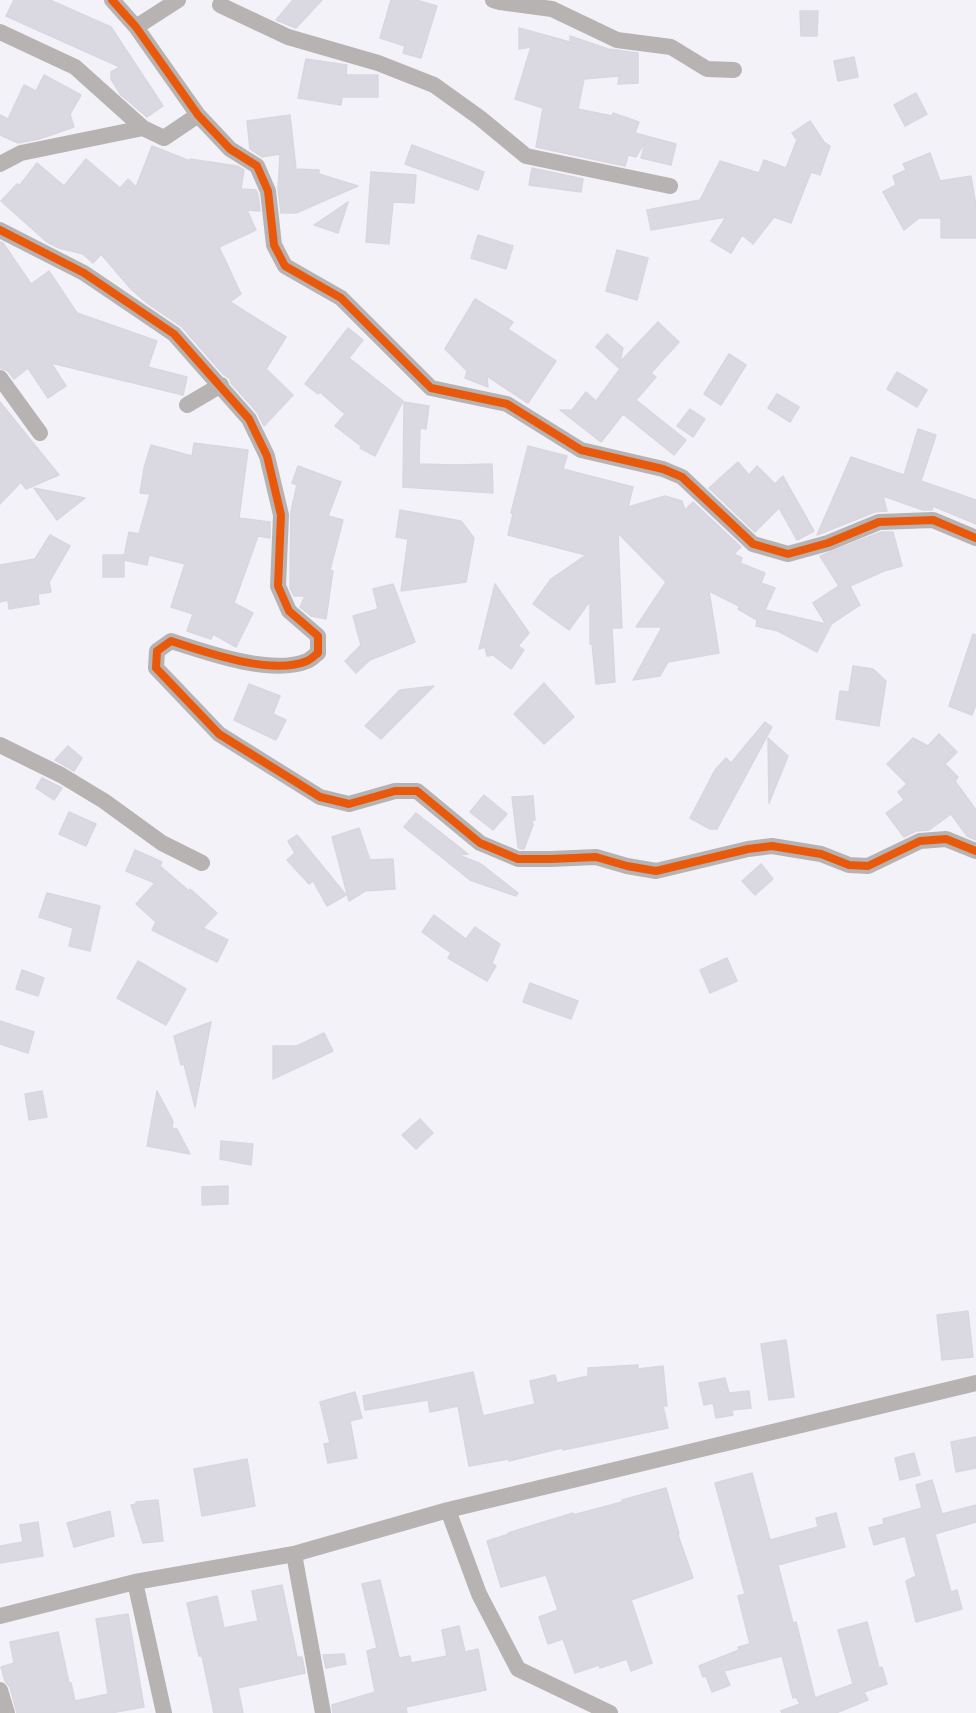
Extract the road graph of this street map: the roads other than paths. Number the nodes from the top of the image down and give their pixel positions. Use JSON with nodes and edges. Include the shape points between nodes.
{"nodes":[{"id":1,"x":112,"y":0,"type":"edge"},
{"id":2,"x":178,"y":0,"type":"edge"},
{"id":3,"x":493,"y":0,"type":"edge"},
{"id":4,"x":218,"y":2,"type":"edge"},
{"id":5,"x":136,"y":27,"type":"junction"},
{"id":6,"x":0,"y":32,"type":"edge"},
{"id":7,"x":734,"y":70,"type":"dead end"},
{"id":8,"x":198,"y":115,"type":"junction"},
{"id":9,"x":143,"y":128,"type":"junction"},
{"id":10,"x":0,"y":164,"type":"edge"},
{"id":11,"x":670,"y":186,"type":"dead end"},
{"id":12,"x":0,"y":230,"type":"edge"},
{"id":13,"x":0,"y":378,"type":"edge"},
{"id":14,"x":221,"y":385,"type":"junction"},
{"id":15,"x":187,"y":405,"type":"dead end"},
{"id":16,"x":40,"y":433,"type":"dead end"},
{"id":17,"x":976,"y":538,"type":"edge"},
{"id":18,"x":0,"y":745,"type":"edge"},
{"id":19,"x":976,"y":851,"type":"edge"},
{"id":20,"x":202,"y":863,"type":"dead end"},
{"id":21,"x":976,"y":1383,"type":"edge"},
{"id":22,"x":448,"y":1510,"type":"junction"},
{"id":23,"x":294,"y":1554,"type":"junction"},
{"id":24,"x":135,"y":1582,"type":"junction"},
{"id":25,"x":0,"y":1616,"type":"edge"},
{"id":26,"x":0,"y":1690,"type":"edge"},
{"id":27,"x":7,"y":1713,"type":"edge"},
{"id":28,"x":164,"y":1713,"type":"edge"},
{"id":29,"x":323,"y":1713,"type":"edge"},
{"id":30,"x":610,"y":1713,"type":"edge"}],
"edges":[{"from":1,"to":5,"type":"street"},
{"from":2,"to":5,"type":"street"},
{"from":3,"to":7,"type":"street","via":[[552,9],[618,40],[671,47],[707,69]]},
{"from":4,"to":11,"type":"street","via":[[288,37],[378,63],[434,85],[526,156]]},
{"from":5,"to":8,"type":"street"},
{"from":6,"to":9,"type":"street","via":[[75,67]]},
{"from":8,"to":9,"type":"street","via":[[164,138]]},
{"from":8,"to":17,"type":"street","via":[[230,149],[257,166],[268,191],[274,245],[285,266],[341,298],[431,388],[507,404],[581,450],[682,477],[753,544],[788,554],[879,522],[933,520]]},
{"from":9,"to":10,"type":"street","via":[[21,153]]},
{"from":12,"to":14,"type":"street","via":[[84,273],[174,334]]},
{"from":13,"to":16,"type":"street"},
{"from":14,"to":15,"type":"street"},
{"from":14,"to":19,"type":"street","via":[[249,418],[267,456],[281,515],[278,586],[289,611],[318,636],[318,653],[307,661],[278,666],[225,658],[171,641],[157,651],[156,668],[219,734],[320,796],[349,804],[395,791],[417,791],[480,843],[518,859],[596,856],[656,871],[771,846],[868,866],[920,841],[945,839]]},
{"from":18,"to":20,"type":"street","via":[[61,775],[162,843]]},
{"from":21,"to":22,"type":"street"},
{"from":22,"to":23,"type":"street"},
{"from":22,"to":30,"type":"street","via":[[479,1594],[518,1669]]},
{"from":23,"to":24,"type":"street"},
{"from":23,"to":29,"type":"street"},
{"from":24,"to":25,"type":"street"},
{"from":24,"to":28,"type":"street"},
{"from":26,"to":27,"type":"street"}]}
